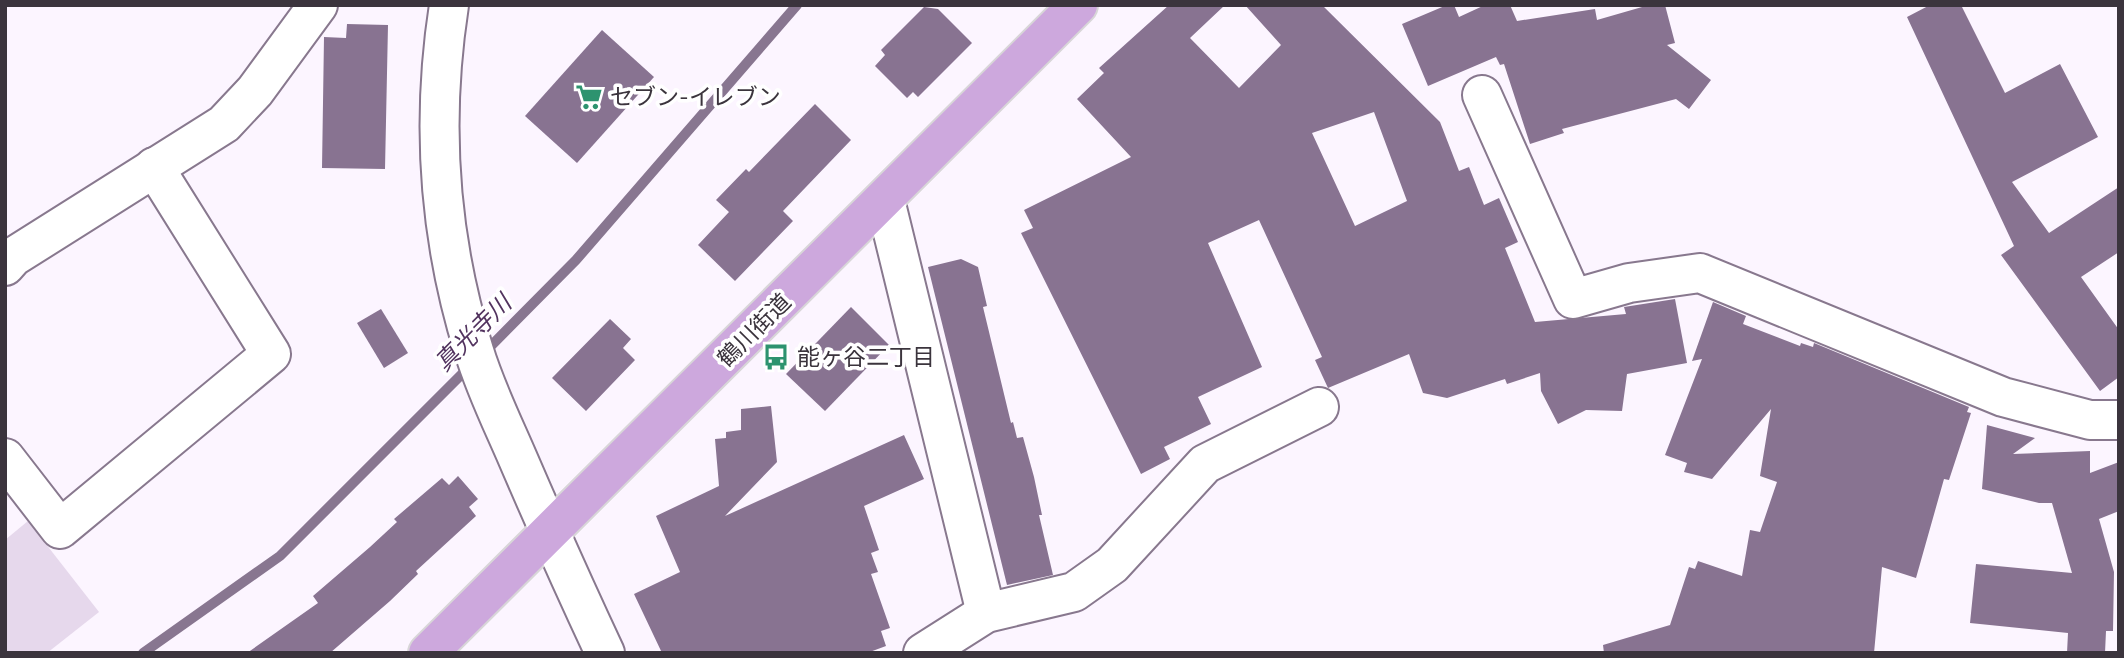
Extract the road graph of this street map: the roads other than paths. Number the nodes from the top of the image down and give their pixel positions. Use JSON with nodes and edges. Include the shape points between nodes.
{"nodes":[{"id":1,"x":318,"y":5,"type":"edge"},
{"id":2,"x":449,"y":5,"type":"edge"},
{"id":3,"x":1078,"y":5,"type":"edge"},
{"id":4,"x":1482,"y":95,"type":"dead end"},
{"id":5,"x":154,"y":167,"type":"junction"},
{"id":6,"x":886,"y":200,"type":"junction"},
{"id":7,"x":8,"y":253,"type":"edge"},
{"id":8,"x":1319,"y":407,"type":"dead end"},
{"id":9,"x":2119,"y":420,"type":"edge"},
{"id":10,"x":5,"y":458,"type":"edge"},
{"id":11,"x":548,"y":532,"type":"junction"},
{"id":12,"x":985,"y":613,"type":"junction"},
{"id":13,"x":428,"y":653,"type":"edge"},
{"id":14,"x":605,"y":653,"type":"edge"},
{"id":15,"x":923,"y":653,"type":"edge"}],
"edges":[{"from":1,"to":5,"type":"street","via":[[255,91],[224,124]]},
{"from":2,"to":11,"type":"street","via":[[439,145],[450,253],[487,387]]},
{"from":3,"to":6,"type":"main road","name":"鶴川街道"},
{"from":4,"to":9,"type":"street","via":[[1573,299],[1629,283],[1700,272],[2003,397],[2090,420]]},
{"from":5,"to":7,"type":"street"},
{"from":5,"to":10,"type":"street","via":[[271,354],[60,529]]},
{"from":6,"to":11,"type":"main road","name":"鶴川街道"},
{"from":6,"to":12,"type":"street"},
{"from":8,"to":12,"type":"street","via":[[1205,464],[1112,565],[1074,592]]},
{"from":11,"to":13,"type":"main road","name":"鶴川街道"},
{"from":11,"to":14,"type":"street"},
{"from":12,"to":15,"type":"street"}]}
